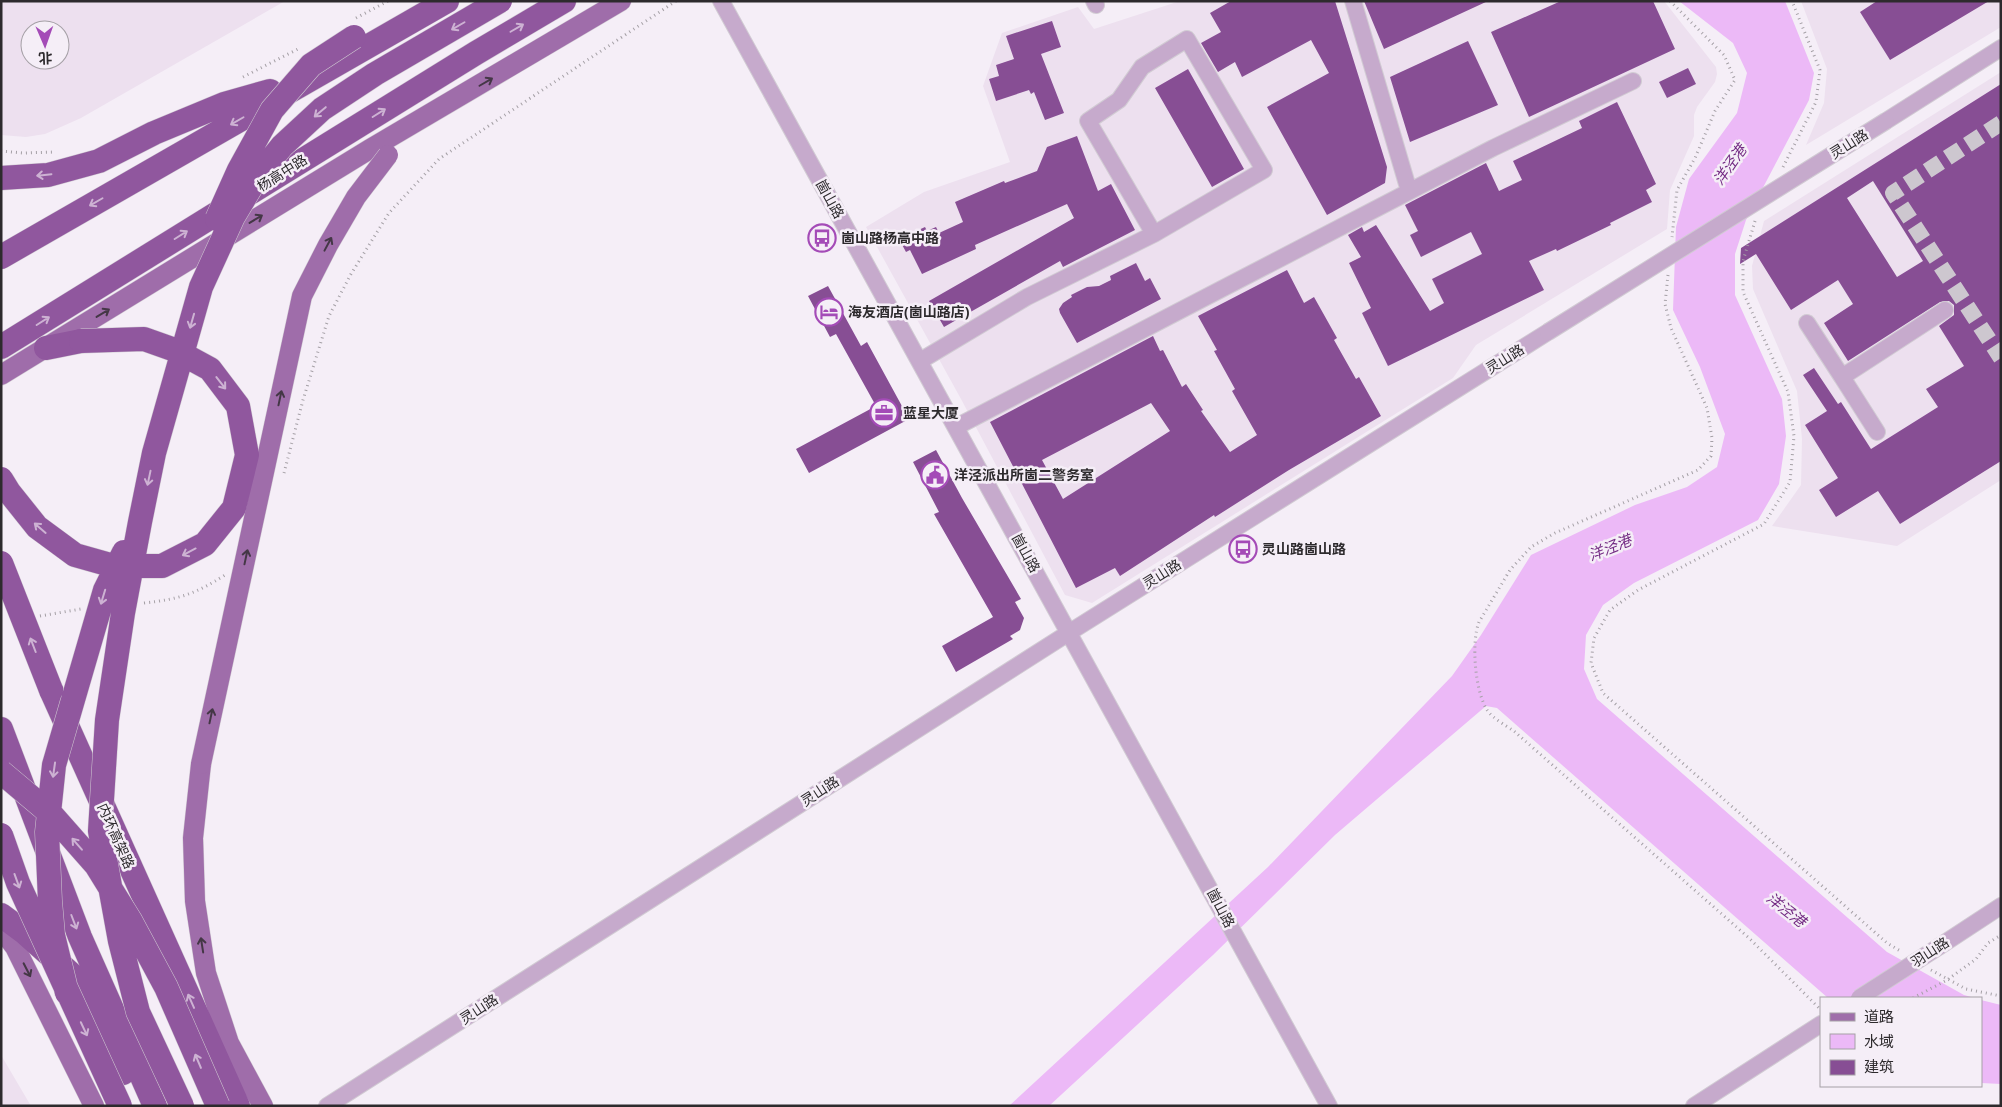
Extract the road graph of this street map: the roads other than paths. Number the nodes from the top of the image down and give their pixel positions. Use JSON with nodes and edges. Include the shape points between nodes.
{"nodes":[{"id":1,"x":417,"y":1,"type":"edge"},
{"id":2,"x":447,"y":1,"type":"edge"},
{"id":3,"x":500,"y":1,"type":"edge"},
{"id":4,"x":564,"y":1,"type":"edge"},
{"id":5,"x":621,"y":1,"type":"edge"},
{"id":6,"x":721,"y":1,"type":"edge"},
{"id":7,"x":1353,"y":1,"type":"edge"},
{"id":8,"x":2001,"y":48,"type":"edge"},
{"id":9,"x":305,"y":81,"type":"junction"},
{"id":10,"x":1633,"y":81,"type":"dead end"},
{"id":11,"x":453,"y":101,"type":"junction"},
{"id":12,"x":1,"y":178,"type":"edge"},
{"id":13,"x":1410,"y":191,"type":"junction"},
{"id":14,"x":1154,"y":234,"type":"junction"},
{"id":15,"x":1,"y":257,"type":"edge"},
{"id":16,"x":201,"y":287,"type":"junction"},
{"id":17,"x":1945,"y":310,"type":"dead end"},
{"id":18,"x":1807,"y":323,"type":"dead end"},
{"id":19,"x":1,"y":346,"type":"edge"},
{"id":20,"x":46,"y":348,"type":"junction"},
{"id":21,"x":920,"y":361,"type":"junction"},
{"id":22,"x":1,"y":375,"type":"edge"},
{"id":23,"x":1842,"y":377,"type":"junction"},
{"id":24,"x":956,"y":426,"type":"junction"},
{"id":25,"x":1878,"y":432,"type":"dead end"},
{"id":26,"x":1,"y":479,"type":"edge"},
{"id":27,"x":140,"y":522,"type":"junction"},
{"id":28,"x":1,"y":563,"type":"edge"},
{"id":29,"x":1070,"y":632,"type":"junction"},
{"id":30,"x":1,"y":729,"type":"edge"},
{"id":31,"x":1,"y":772,"type":"edge"},
{"id":32,"x":1,"y":835,"type":"edge"},
{"id":33,"x":2001,"y":906,"type":"edge"},
{"id":34,"x":1,"y":915,"type":"edge"},
{"id":35,"x":1,"y":928,"type":"edge"},
{"id":36,"x":67,"y":993,"type":"junction"},
{"id":37,"x":1861,"y":997,"type":"edge"},
{"id":38,"x":1820,"y":1025,"type":"edge"},
{"id":39,"x":220,"y":1044,"type":"junction"},
{"id":40,"x":94,"y":1106,"type":"edge"},
{"id":41,"x":120,"y":1106,"type":"edge"},
{"id":42,"x":138,"y":1106,"type":"edge"},
{"id":43,"x":155,"y":1106,"type":"edge"},
{"id":44,"x":182,"y":1106,"type":"edge"},
{"id":45,"x":218,"y":1106,"type":"edge"},
{"id":46,"x":238,"y":1106,"type":"edge"},
{"id":47,"x":251,"y":1106,"type":"edge"},
{"id":48,"x":263,"y":1106,"type":"edge"},
{"id":49,"x":327,"y":1106,"type":"edge"},
{"id":50,"x":1329,"y":1106,"type":"edge"},
{"id":51,"x":1694,"y":1106,"type":"edge"}],
"edges":[{"from":1,"to":16,"type":"highway","bridge":true,"via":[[311,65],[272,110],[239,170],[211,232]]},
{"from":2,"to":9,"type":"highway"},
{"from":3,"to":16,"type":"highway","one_way":true,"bridge":true,"via":[[322,109],[282,146],[257,176],[233,217]]},
{"from":19,"to":4,"type":"highway","name":"杨高中路","one_way":true},
{"from":11,"to":5,"type":"main road","one_way":true},
{"from":6,"to":21,"type":"street","name":"崮山路"},
{"from":7,"to":13,"type":"street"},
{"from":8,"to":29,"type":"street","name":"灵山路","bridge":true},
{"from":9,"to":12,"type":"highway","one_way":true,"via":[[224,104],[154,133],[99,161],[48,175]]},
{"from":9,"to":15,"type":"highway","one_way":true},
{"from":10,"to":13,"type":"street"},
{"from":20,"to":11,"type":"main road","one_way":true},
{"from":39,"to":11,"type":"main road","one_way":true,"bridge":true,"via":[[194,901],[194,838],[201,764],[302,296],[356,197],[388,155]]},
{"from":13,"to":24,"type":"street"},
{"from":14,"to":14,"type":"street","via":[[1264,170],[1187,39],[1142,67],[1119,100],[1088,121]]},
{"from":14,"to":21,"type":"street","via":[[1027,297]]},
{"from":16,"to":27,"type":"highway","one_way":true,"bridge":true,"via":[[154,453]]},
{"from":17,"to":23,"type":"street"},
{"from":18,"to":23,"type":"street"},
{"from":20,"to":22,"type":"main road"},
{"from":20,"to":26,"type":"highway","one_way":true,"bridge":true,"via":[[81,340],[144,339],[175,350],[210,369],[238,406],[247,455],[234,508],[205,544],[162,566],[114,566],[75,555],[37,527]]},
{"from":21,"to":24,"type":"street","name":"崮山路"},
{"from":23,"to":25,"type":"street"},
{"from":24,"to":29,"type":"street","name":"崮山路"},
{"from":27,"to":36,"type":"highway","one_way":true,"bridge":true,"via":[[105,590],[54,765],[48,832],[50,901],[53,934]]},
{"from":27,"to":44,"type":"highway","bridge":true,"via":[[107,720],[100,831],[120,941],[138,1012]]},
{"from":39,"to":28,"type":"highway","name":"内环高架路","one_way":true,"bridge":true,"via":[[51,690]]},
{"from":29,"to":49,"type":"street","name":"灵山路"},
{"from":29,"to":50,"type":"street","name":"崮山路"},
{"from":30,"to":43,"type":"highway","one_way":true,"via":[[80,937]]},
{"from":45,"to":31,"type":"highway","one_way":true,"bridge":true,"via":[[166,987],[96,865],[51,814]]},
{"from":32,"to":36,"type":"highway","one_way":true,"bridge":true,"via":[[18,883]]},
{"from":33,"to":37,"type":"street","name":"羽山路","bridge":true},
{"from":34,"to":42,"type":"highway","via":[[71,974]]},
{"from":35,"to":40,"type":"main road","one_way":true,"via":[[15,947]]},
{"from":36,"to":41,"type":"highway","one_way":true,"bridge":true},
{"from":38,"to":51,"type":"street"},
{"from":39,"to":46,"type":"highway","name":"内环高架路"},
{"from":39,"to":47,"type":"highway"},
{"from":39,"to":48,"type":"main road"}]}
